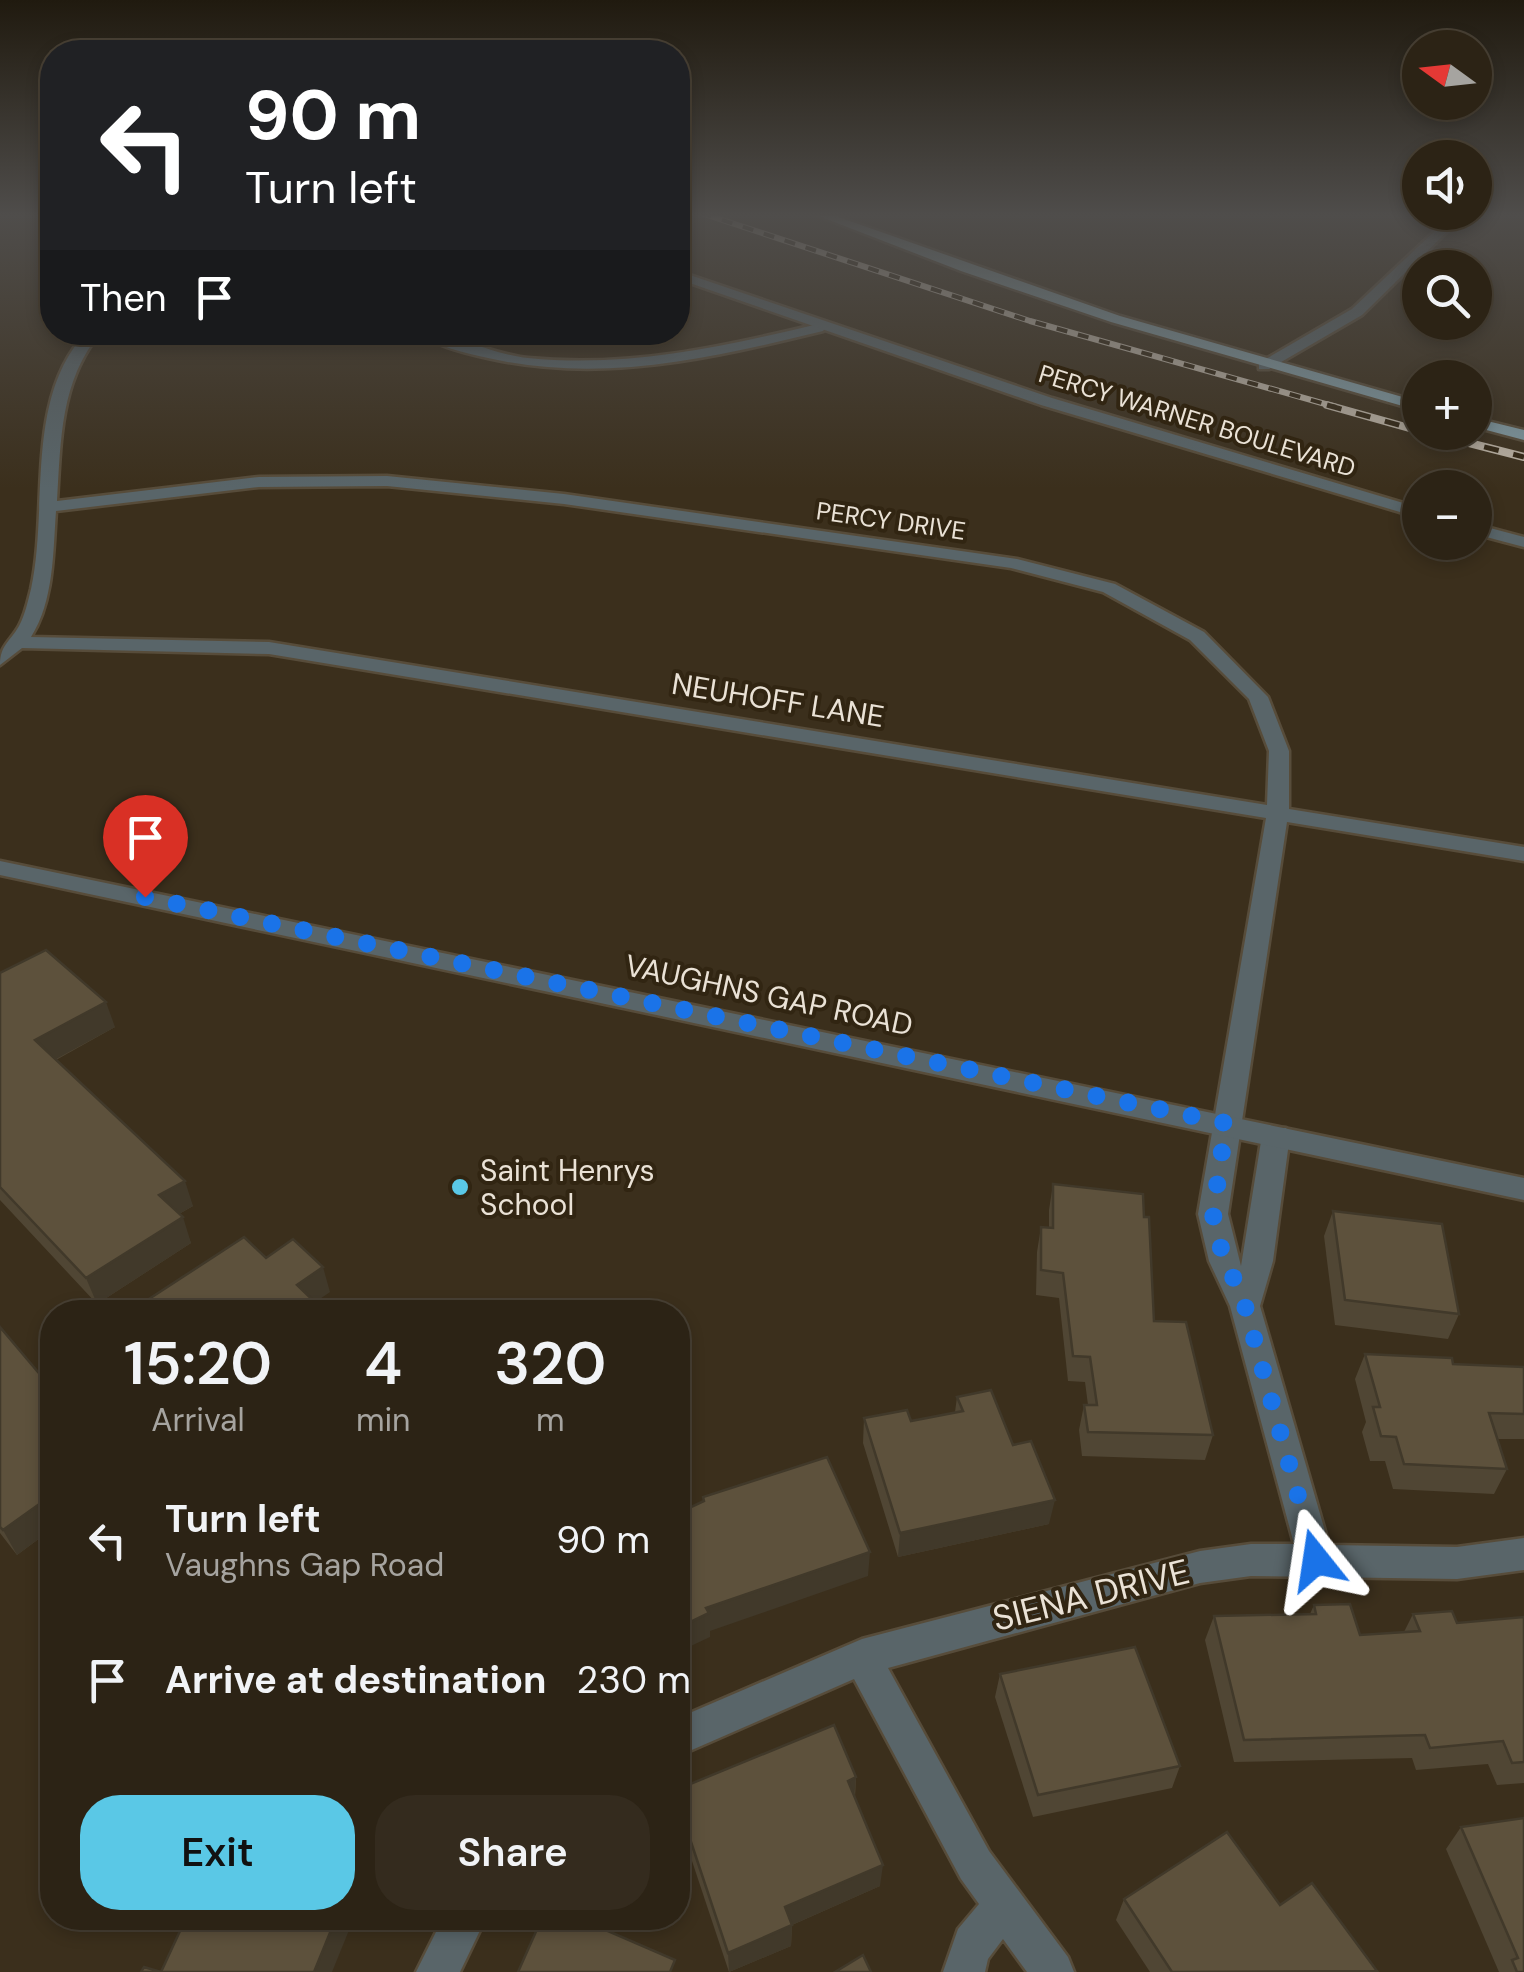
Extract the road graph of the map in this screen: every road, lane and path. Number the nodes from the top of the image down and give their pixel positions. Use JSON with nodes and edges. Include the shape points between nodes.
{"nodes":[{"id":1,"x":757,"y":305,"type":"edge"},
{"id":2,"x":1068,"y":305,"type":"edge"},
{"id":3,"x":1364,"y":305,"type":"edge"},
{"id":4,"x":818,"y":328,"type":"junction"},
{"id":5,"x":80,"y":345,"type":"edge"},
{"id":6,"x":450,"y":345,"type":"edge"},
{"id":7,"x":1264,"y":366,"type":"junction"},
{"id":8,"x":1402,"y":402,"type":"edge"},
{"id":9,"x":1492,"y":426,"type":"edge"},
{"id":10,"x":1524,"y":434,"type":"edge"},
{"id":11,"x":47,"y":507,"type":"junction"},
{"id":12,"x":1402,"y":508,"type":"edge"},
{"id":13,"x":1492,"y":534,"type":"edge"},
{"id":14,"x":1524,"y":542,"type":"edge"},
{"id":15,"x":18,"y":642,"type":"junction"},
{"id":16,"x":0,"y":659,"type":"edge"},
{"id":17,"x":1278,"y":811,"type":"junction"},
{"id":18,"x":1524,"y":854,"type":"edge"},
{"id":19,"x":0,"y":868,"type":"edge"},
{"id":20,"x":1226,"y":1123,"type":"junction"},
{"id":21,"x":1276,"y":1135,"type":"junction"},
{"id":22,"x":1524,"y":1189,"type":"edge"},
{"id":23,"x":1245,"y":1306,"type":"junction"},
{"id":24,"x":1524,"y":1554,"type":"edge"},
{"id":25,"x":1316,"y":1560,"type":"junction"},
{"id":26,"x":862,"y":1657,"type":"junction"},
{"id":27,"x":690,"y":1732,"type":"edge"},
{"id":28,"x":1006,"y":1906,"type":"junction"},
{"id":29,"x":459,"y":1930,"type":"edge"},
{"id":30,"x":437,"y":1972,"type":"edge"},
{"id":31,"x":964,"y":1972,"type":"edge"},
{"id":32,"x":1052,"y":1972,"type":"edge"}],
"edges":[{"from":1,"to":4,"type":"street","name":"PERCY WARNER BOULEVARD"},
{"from":2,"to":7,"type":"main road"},
{"from":3,"to":7,"type":"street"},
{"from":4,"to":6,"type":"street","via":[[698,358],[599,367],[526,363]]},
{"from":4,"to":12,"type":"street","name":"PERCY WARNER BOULEVARD","via":[[1097,420]]},
{"from":5,"to":11,"type":"street","via":[[64,372]]},
{"from":7,"to":8,"type":"main road"},
{"from":9,"to":10,"type":"main road"},
{"from":11,"to":15,"type":"street","via":[[43,584]]},
{"from":11,"to":17,"type":"street","name":"PERCY DRIVE","via":[[259,482],[387,481],[1011,564],[1109,588],[1197,636],[1258,698],[1278,751]]},
{"from":13,"to":14,"type":"street"},
{"from":15,"to":16,"type":"street"},
{"from":15,"to":17,"type":"street","name":"NEUHOFF LANE","via":[[269,648]]},
{"from":17,"to":18,"type":"street","name":"NEUHOFF LANE"},
{"from":17,"to":20,"type":"street","name":"PERCY DRIVE"},
{"from":19,"to":20,"type":"street","name":"VAUGHNS GAP ROAD"},
{"from":20,"to":21,"type":"street","name":"VAUGHNS GAP ROAD"},
{"from":20,"to":23,"type":"street","name":"PERCY DRIVE","via":[[1213,1214],[1224,1261]]},
{"from":21,"to":22,"type":"street","name":"VAUGHNS GAP ROAD"},
{"from":21,"to":23,"type":"street"},
{"from":23,"to":25,"type":"street","name":"PERCY DRIVE"},
{"from":24,"to":25,"type":"street","name":"SIENA DRIVE","via":[[1456,1563]]},
{"from":25,"to":26,"type":"street","name":"SIENA DRIVE","via":[[1200,1567]]},
{"from":26,"to":27,"type":"street","name":"SIENA DRIVE"},
{"from":26,"to":28,"type":"street","via":[[945,1814]]},
{"from":28,"to":31,"type":"street","via":[[977,1938]]},
{"from":28,"to":32,"type":"street"},
{"from":29,"to":30,"type":"street"}]}
